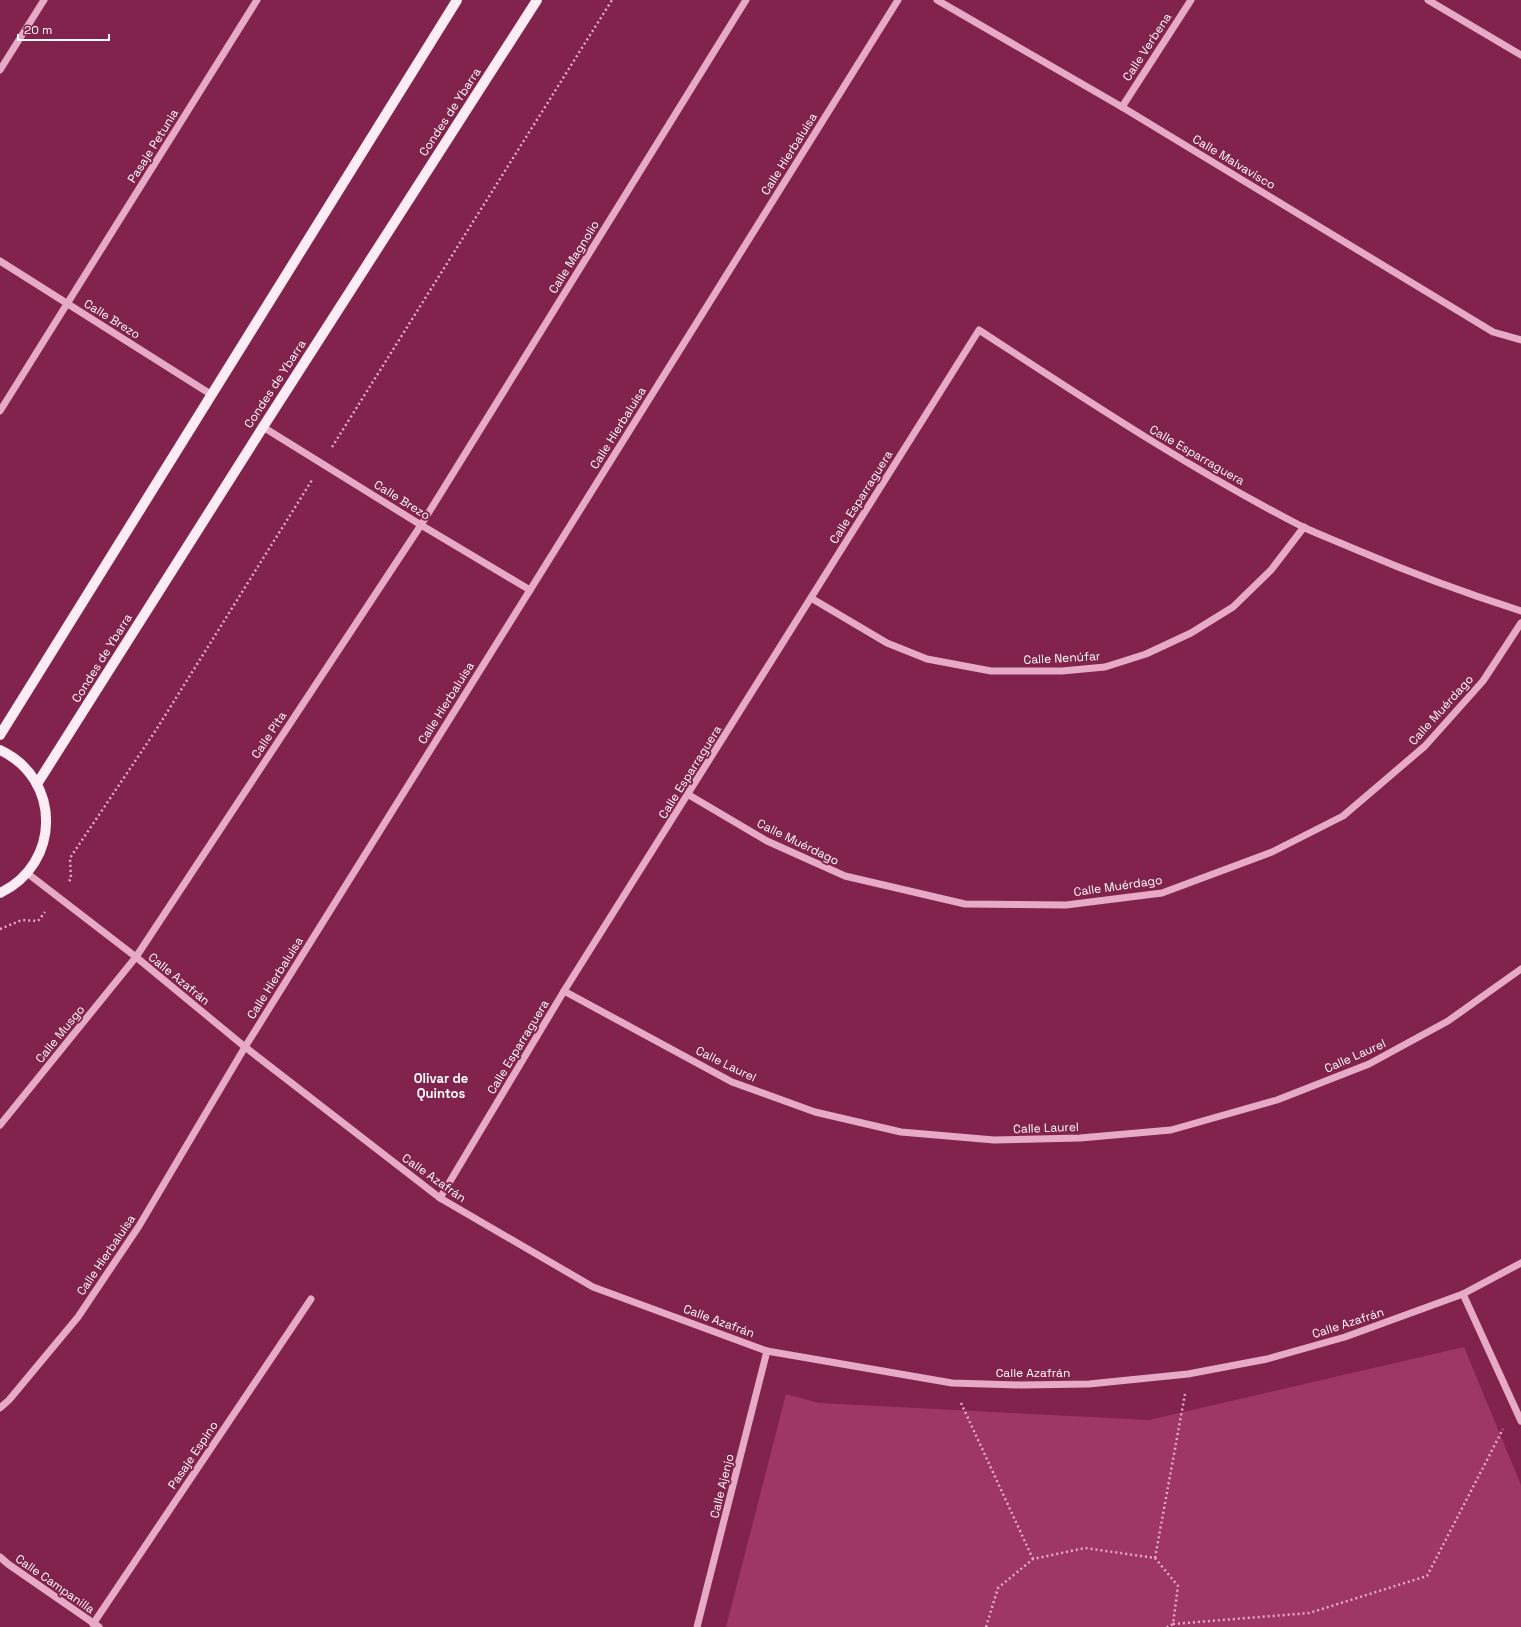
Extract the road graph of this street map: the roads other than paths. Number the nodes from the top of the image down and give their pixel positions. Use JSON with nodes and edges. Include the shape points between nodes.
{"nodes":[{"id":1,"x":44,"y":0,"type":"edge"},
{"id":2,"x":257,"y":0,"type":"edge"},
{"id":3,"x":457,"y":0,"type":"edge"},
{"id":4,"x":537,"y":0,"type":"edge"},
{"id":5,"x":746,"y":0,"type":"edge"},
{"id":6,"x":898,"y":0,"type":"edge"},
{"id":7,"x":937,"y":0,"type":"edge"},
{"id":8,"x":1191,"y":0,"type":"edge"},
{"id":9,"x":1428,"y":0,"type":"edge"},
{"id":10,"x":1521,"y":55,"type":"edge"},
{"id":11,"x":0,"y":70,"type":"edge"},
{"id":12,"x":1122,"y":107,"type":"junction"},
{"id":13,"x":0,"y":261,"type":"edge"},
{"id":14,"x":68,"y":304,"type":"junction"},
{"id":15,"x":1521,"y":340,"type":"edge"},
{"id":16,"x":212,"y":395,"type":"junction"},
{"id":17,"x":0,"y":411,"type":"edge"},
{"id":18,"x":263,"y":427,"type":"junction"},
{"id":19,"x":421,"y":525,"type":"junction"},
{"id":20,"x":1304,"y":527,"type":"junction"},
{"id":21,"x":530,"y":590,"type":"junction"},
{"id":22,"x":811,"y":598,"type":"junction"},
{"id":23,"x":1521,"y":611,"type":"edge"},
{"id":24,"x":1521,"y":624,"type":"edge"},
{"id":25,"x":0,"y":735,"type":"edge"},
{"id":26,"x":0,"y":750,"type":"edge"},
{"id":27,"x":38,"y":784,"type":"junction"},
{"id":28,"x":689,"y":795,"type":"junction"},
{"id":29,"x":28,"y":873,"type":"junction"},
{"id":30,"x":0,"y":893,"type":"edge"},
{"id":31,"x":136,"y":957,"type":"junction"},
{"id":32,"x":1521,"y":969,"type":"edge"},
{"id":33,"x":564,"y":991,"type":"junction"},
{"id":34,"x":245,"y":1047,"type":"junction"},
{"id":35,"x":0,"y":1125,"type":"edge"},
{"id":36,"x":440,"y":1198,"type":"junction"},
{"id":37,"x":1521,"y":1263,"type":"edge"},
{"id":38,"x":1463,"y":1294,"type":"junction"},
{"id":39,"x":311,"y":1299,"type":"dead end"},
{"id":40,"x":767,"y":1351,"type":"junction"},
{"id":41,"x":0,"y":1408,"type":"edge"},
{"id":42,"x":1521,"y":1421,"type":"edge"},
{"id":43,"x":0,"y":1557,"type":"edge"},
{"id":44,"x":96,"y":1625,"type":"edge"},
{"id":45,"x":697,"y":1627,"type":"edge"}],
"edges":[{"from":1,"to":11,"type":"street"},
{"from":2,"to":14,"type":"street","name":"Pasaje Petunia"},
{"from":3,"to":16,"type":"main road"},
{"from":4,"to":18,"type":"main road","name":"Condes de Ybarra"},
{"from":5,"to":19,"type":"street","name":"Calle Magnolio"},
{"from":6,"to":21,"type":"street","name":"Calle Hierbaluisa"},
{"from":7,"to":12,"type":"street","name":"Calle Malvavisco"},
{"from":8,"to":12,"type":"street","name":"Calle Verbena"},
{"from":9,"to":10,"type":"street"},
{"from":12,"to":15,"type":"street","name":"Calle Malvavisco","via":[[1493,332]]},
{"from":13,"to":14,"type":"street","name":"Calle Brezo"},
{"from":14,"to":16,"type":"street","name":"Calle Brezo"},
{"from":14,"to":17,"type":"street","name":"Pasaje Petunia"},
{"from":16,"to":25,"type":"main road"},
{"from":18,"to":19,"type":"street","name":"Calle Brezo"},
{"from":18,"to":27,"type":"main road","name":"Condes de Ybarra"},
{"from":19,"to":21,"type":"street","name":"Calle Brezo"},
{"from":19,"to":31,"type":"street","name":"Calle Pita"},
{"from":20,"to":22,"type":"street","name":"Calle Nenúfar","via":[[1271,570],[1233,607],[1191,633],[1146,654],[1105,667],[1062,671],[991,671],[927,660],[887,643]]},
{"from":20,"to":22,"type":"street","name":"Calle Esparraguera","via":[[1185,462],[979,330]]},
{"from":20,"to":23,"type":"street","name":"Calle Esparraguera","via":[[1411,572]]},
{"from":21,"to":34,"type":"street","name":"Calle Hierbaluisa"},
{"from":22,"to":28,"type":"street","name":"Calle Esparraguera"},
{"from":24,"to":28,"type":"street","name":"Calle Muérdago","via":[[1483,681],[1425,746],[1343,816],[1272,852],[1162,893],[1066,905],[965,904],[845,876],[768,841]]},
{"from":26,"to":27,"type":"main road","via":[[11,755],[26,768]]},
{"from":27,"to":29,"type":"main road","via":[[46,806],[46,830],[40,853]]},
{"from":28,"to":33,"type":"street","name":"Calle Esparraguera"},
{"from":29,"to":30,"type":"main road","via":[[11,888]]},
{"from":29,"to":31,"type":"street","name":"Calle Azafrán"},
{"from":31,"to":34,"type":"street","name":"Calle Azafrán"},
{"from":31,"to":35,"type":"street","name":"Calle Musgo"},
{"from":32,"to":33,"type":"street","name":"Calle Laurel","via":[[1448,1021],[1369,1064],[1277,1100],[1171,1130],[1080,1138],[994,1140],[901,1132],[815,1112],[732,1082]]},
{"from":33,"to":36,"type":"street","name":"Calle Esparraguera"},
{"from":34,"to":36,"type":"street","name":"Calle Azafrán"},
{"from":34,"to":41,"type":"street","name":"Calle Hierbaluisa","via":[[139,1226],[78,1317]]},
{"from":36,"to":40,"type":"street","name":"Calle Azafrán","via":[[594,1287]]},
{"from":37,"to":38,"type":"street","name":"Calle Azafrán"},
{"from":38,"to":40,"type":"street","name":"Calle Azafrán","via":[[1345,1337],[1267,1359],[1188,1374],[1089,1384],[952,1383]]},
{"from":38,"to":42,"type":"street"},
{"from":39,"to":44,"type":"street","name":"Pasaje Espino"},
{"from":40,"to":45,"type":"street","name":"Calle Ajenjo"},
{"from":43,"to":44,"type":"street","name":"Calle Campanilla"}]}
